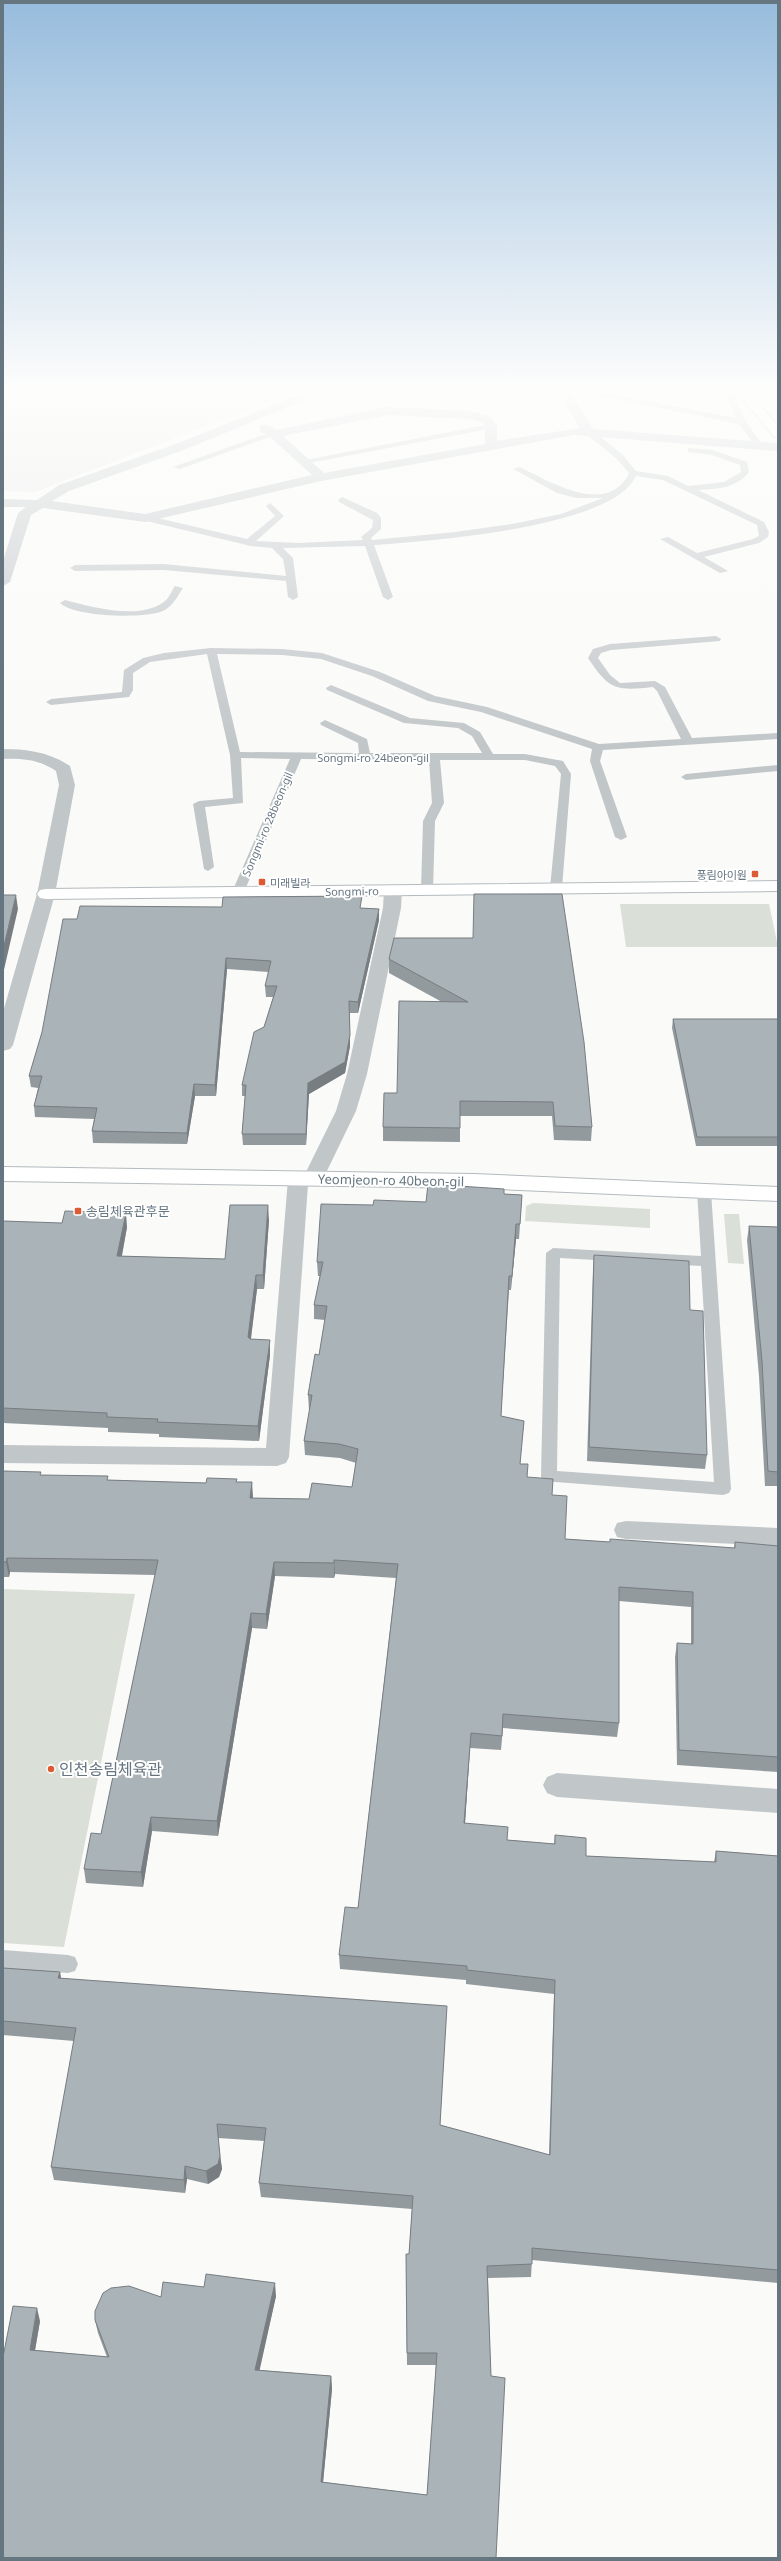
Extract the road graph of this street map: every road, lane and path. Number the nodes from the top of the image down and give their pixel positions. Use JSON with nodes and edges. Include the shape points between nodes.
{"nodes":[{"id":1,"x":35,"y":509,"type":"edge"},
{"id":2,"x":76,"y":509,"type":"edge"},
{"id":3,"x":186,"y":509,"type":"edge"},
{"id":4,"x":273,"y":509,"type":"edge"},
{"id":5,"x":361,"y":509,"type":"edge"},
{"id":6,"x":585,"y":509,"type":"edge"},
{"id":7,"x":731,"y":509,"type":"edge"},
{"id":8,"x":145,"y":518,"type":"junction"},
{"id":9,"x":665,"y":539,"type":"dead end"},
{"id":10,"x":249,"y":542,"type":"junction"},
{"id":11,"x":368,"y":544,"type":"junction"},
{"id":12,"x":274,"y":545,"type":"junction"},
{"id":13,"x":695,"y":556,"type":"junction"},
{"id":14,"x":75,"y":568,"type":"dead end"},
{"id":15,"x":723,"y":571,"type":"dead end"},
{"id":16,"x":292,"y":579,"type":"junction"},
{"id":17,"x":3,"y":582,"type":"edge"},
{"id":18,"x":178,"y":588,"type":"dead end"},
{"id":19,"x":293,"y":597,"type":"dead end"},
{"id":20,"x":388,"y":597,"type":"dead end"},
{"id":21,"x":65,"y":603,"type":"dead end"},
{"id":22,"x":716,"y":639,"type":"dead end"},
{"id":23,"x":211,"y":651,"type":"junction"},
{"id":24,"x":331,"y":688,"type":"dead end"},
{"id":25,"x":51,"y":702,"type":"dead end"},
{"id":26,"x":325,"y":723,"type":"dead end"},
{"id":27,"x":778,"y":736,"type":"edge"},
{"id":28,"x":688,"y":741,"type":"junction"},
{"id":29,"x":598,"y":747,"type":"junction"},
{"id":30,"x":3,"y":754,"type":"edge"},
{"id":31,"x":235,"y":755,"type":"junction"},
{"id":32,"x":296,"y":757,"type":"junction"},
{"id":33,"x":365,"y":757,"type":"junction"},
{"id":34,"x":434,"y":757,"type":"junction"},
{"id":35,"x":490,"y":757,"type":"junction"},
{"id":36,"x":778,"y":768,"type":"edge"},
{"id":37,"x":686,"y":777,"type":"dead end"},
{"id":38,"x":621,"y":837,"type":"dead end"},
{"id":39,"x":208,"y":868,"type":"dead end"},
{"id":40,"x":778,"y":886,"type":"edge"},
{"id":41,"x":556,"y":888,"type":"junction"},
{"id":42,"x":394,"y":890,"type":"junction"},
{"id":43,"x":427,"y":890,"type":"junction"},
{"id":44,"x":238,"y":892,"type":"junction"},
{"id":45,"x":46,"y":894,"type":"junction"},
{"id":46,"x":3,"y":1044,"type":"edge"},
{"id":47,"x":3,"y":1174,"type":"edge"},
{"id":48,"x":305,"y":1179,"type":"junction"},
{"id":49,"x":704,"y":1191,"type":"junction"},
{"id":50,"x":778,"y":1194,"type":"edge"},
{"id":51,"x":709,"y":1261,"type":"junction"},
{"id":52,"x":3,"y":1454,"type":"edge"},
{"id":53,"x":626,"y":1530,"type":"dead end"},
{"id":54,"x":778,"y":1537,"type":"edge"},
{"id":55,"x":557,"y":1785,"type":"dead end"},
{"id":56,"x":778,"y":1801,"type":"edge"},
{"id":57,"x":3,"y":1959,"type":"edge"},
{"id":58,"x":68,"y":1964,"type":"dead end"}],
"edges":[{"from":1,"to":17,"type":"street","via":[[25,514]]},
{"from":2,"to":8,"type":"street"},
{"from":3,"to":8,"type":"street"},
{"from":4,"to":10,"type":"lane","via":[[280,516]]},
{"from":5,"to":11,"type":"lane","via":[[374,514],[378,520],[376,529],[366,537]]},
{"from":6,"to":11,"type":"lane","via":[[489,530]]},
{"from":7,"to":13,"type":"lane","via":[[761,524],[763,537]]},
{"from":8,"to":10,"type":"lane"},
{"from":9,"to":13,"type":"lane"},
{"from":10,"to":12,"type":"lane"},
{"from":11,"to":12,"type":"lane"},
{"from":11,"to":20,"type":"lane"},
{"from":12,"to":16,"type":"lane","via":[[288,558]]},
{"from":13,"to":15,"type":"lane"},
{"from":14,"to":16,"type":"lane","via":[[164,567]]},
{"from":16,"to":19,"type":"lane"},
{"from":18,"to":21,"type":"lane","via":[[176,595],[165,605],[126,615],[102,613]]},
{"from":22,"to":28,"type":"lane","via":[[610,647],[597,652],[593,658],[610,683],[621,687],[655,684],[661,689]]},
{"from":23,"to":25,"type":"lane","via":[[147,660],[128,672],[128,690],[125,695]]},
{"from":23,"to":29,"type":"lane","via":[[282,652],[322,656],[376,674],[432,699],[484,709]]},
{"from":23,"to":31,"type":"lane"},
{"from":24,"to":35,"type":"lane","via":[[408,721],[460,724],[476,734]]},
{"from":26,"to":33,"type":"lane","via":[[363,741]]},
{"from":27,"to":28,"type":"lane"},
{"from":28,"to":29,"type":"lane"},
{"from":29,"to":38,"type":"lane","via":[[595,761]]},
{"from":30,"to":45,"type":"street","via":[[25,753],[52,760],[64,769],[67,785]]},
{"from":31,"to":32,"type":"lane","name":"Songmi-ro 24beon-gil"},
{"from":31,"to":39,"type":"lane","via":[[239,801],[199,804]]},
{"from":32,"to":33,"type":"lane","name":"Songmi-ro 24beon-gil"},
{"from":32,"to":44,"type":"lane","name":"Songmi-ro 28beon-gil"},
{"from":33,"to":34,"type":"lane","name":"Songmi-ro 24beon-gil"},
{"from":34,"to":35,"type":"lane"},
{"from":34,"to":43,"type":"lane","name":"Songmi-ro 24beon-gil","via":[[438,804],[428,821]]},
{"from":35,"to":41,"type":"lane","via":[[546,759],[559,763],[566,774]]},
{"from":36,"to":37,"type":"lane"},
{"from":40,"to":41,"type":"street","name":"Songmi-ro"},
{"from":41,"to":43,"type":"street","name":"Songmi-ro"},
{"from":42,"to":43,"type":"street","name":"Songmi-ro"},
{"from":42,"to":44,"type":"street","name":"Songmi-ro"},
{"from":42,"to":48,"type":"street","via":[[357,1074],[346,1111]]},
{"from":44,"to":45,"type":"street","name":"Songmi-ro"},
{"from":45,"to":46,"type":"street"},
{"from":47,"to":48,"type":"street","name":"Yeomjeon-ro 40beon-gil"},
{"from":48,"to":49,"type":"street","name":"Yeomjeon-ro 40beon-gil","via":[[474,1181]]},
{"from":48,"to":52,"type":"street","via":[[277,1457]]},
{"from":49,"to":50,"type":"street","name":"Yeomjeon-ro 40beon-gil"},
{"from":49,"to":51,"type":"lane"},
{"from":51,"to":51,"type":"lane","via":[[722,1489],[549,1477],[553,1254]]},
{"from":53,"to":54,"type":"street"},
{"from":55,"to":56,"type":"street"},
{"from":57,"to":58,"type":"lane"}]}
